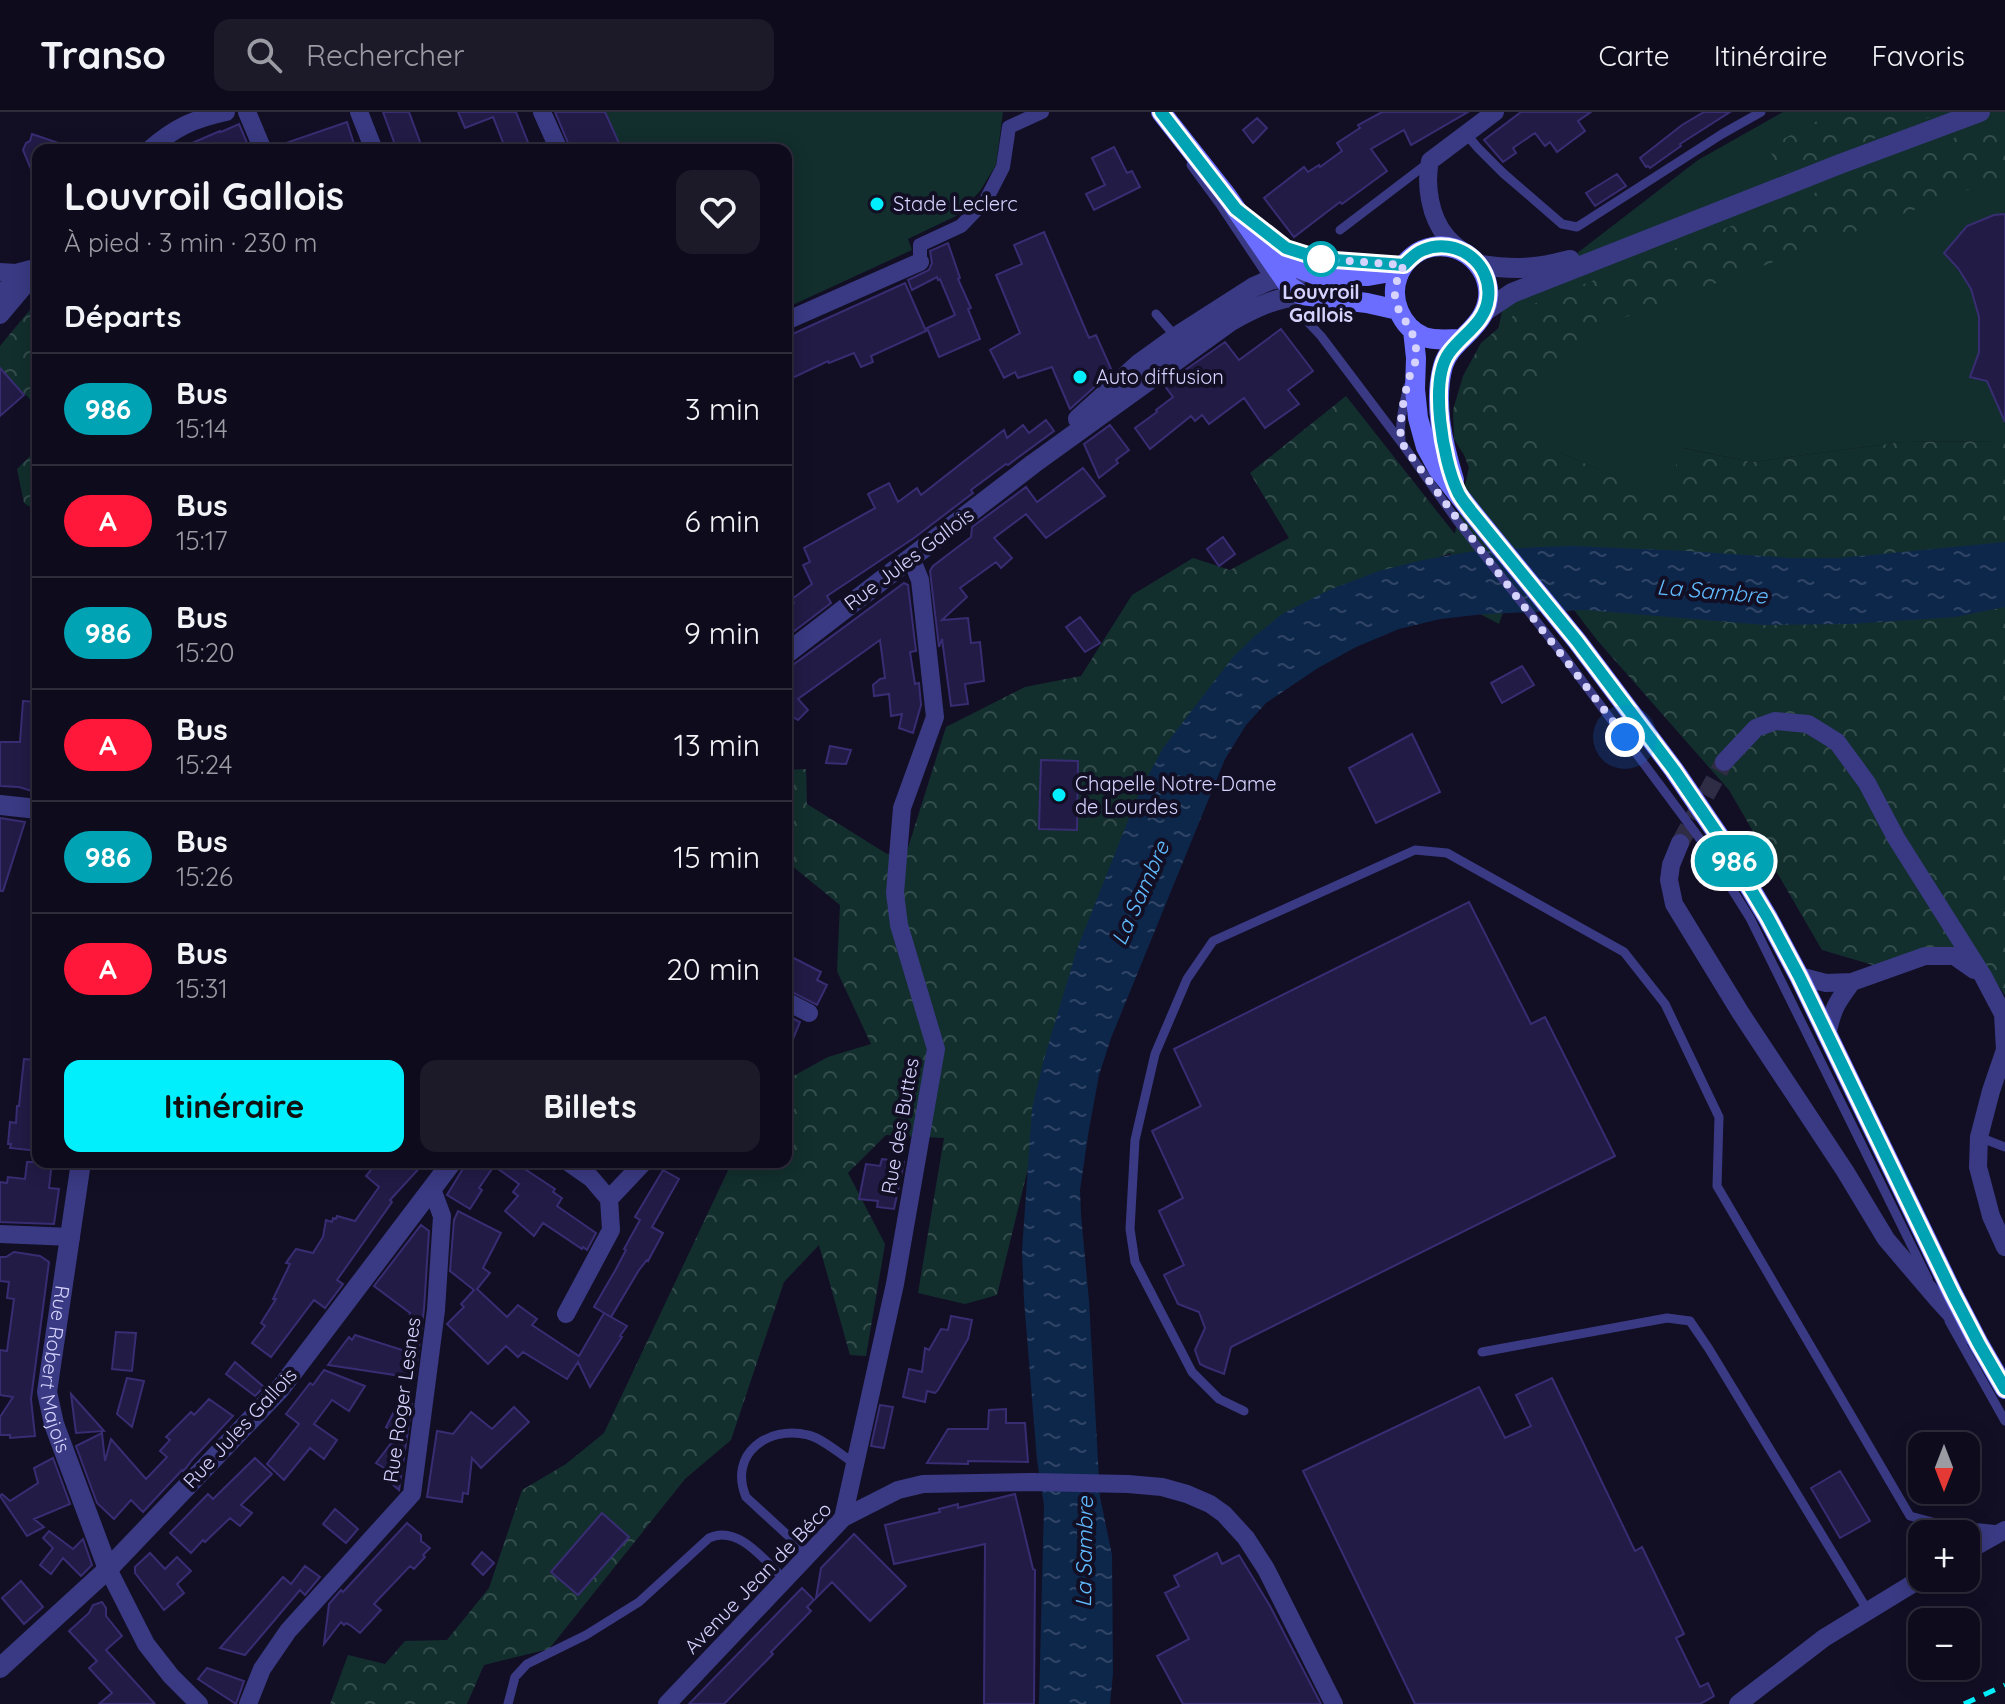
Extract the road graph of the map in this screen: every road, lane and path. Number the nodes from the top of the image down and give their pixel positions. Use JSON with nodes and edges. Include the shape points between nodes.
{"nodes":[{"id":1,"x":226,"y":112,"type":"edge"},
{"id":2,"x":247,"y":112,"type":"edge"},
{"id":3,"x":359,"y":112,"type":"edge"},
{"id":4,"x":542,"y":112,"type":"edge"},
{"id":5,"x":1042,"y":112,"type":"edge"},
{"id":6,"x":1150,"y":112,"type":"edge"},
{"id":7,"x":1161,"y":112,"type":"edge"},
{"id":8,"x":1495,"y":112,"type":"edge"},
{"id":9,"x":1761,"y":112,"type":"edge"},
{"id":10,"x":1980,"y":112,"type":"edge"},
{"id":11,"x":1466,"y":134,"type":"junction"},
{"id":12,"x":156,"y":144,"type":"edge"},
{"id":13,"x":260,"y":144,"type":"edge"},
{"id":14,"x":372,"y":144,"type":"edge"},
{"id":15,"x":556,"y":144,"type":"edge"},
{"id":16,"x":1430,"y":161,"type":"junction"},
{"id":17,"x":1431,"y":200,"type":"junction"},
{"id":18,"x":1236,"y":209,"type":"junction"},
{"id":19,"x":1700,"y":219,"type":"junction"},
{"id":20,"x":1340,"y":230,"type":"dead end"},
{"id":21,"x":1425,"y":249,"type":"junction"},
{"id":22,"x":1461,"y":250,"type":"junction"},
{"id":23,"x":920,"y":262,"type":"joint"},
{"id":24,"x":1404,"y":265,"type":"junction"},
{"id":25,"x":1480,"y":265,"type":"junction"},
{"id":26,"x":32,"y":270,"type":"edge"},
{"id":27,"x":0,"y":272,"type":"edge"},
{"id":28,"x":32,"y":273,"type":"edge"},
{"id":29,"x":1316,"y":275,"type":"junction"},
{"id":30,"x":32,"y":276,"type":"edge"},
{"id":31,"x":1284,"y":287,"type":"junction"},
{"id":32,"x":0,"y":293,"type":"edge"},
{"id":33,"x":1398,"y":310,"type":"junction"},
{"id":34,"x":1485,"y":311,"type":"junction"},
{"id":35,"x":1156,"y":314,"type":"dead end"},
{"id":36,"x":0,"y":315,"type":"edge"},
{"id":37,"x":792,"y":318,"type":"edge"},
{"id":38,"x":1413,"y":330,"type":"junction"},
{"id":39,"x":1176,"y":337,"type":"junction"},
{"id":40,"x":1461,"y":339,"type":"junction"},
{"id":41,"x":1416,"y":358,"type":"junction"},
{"id":42,"x":1096,"y":418,"type":"junction"},
{"id":43,"x":1401,"y":442,"type":"junction"},
{"id":44,"x":1033,"y":464,"type":"junction"},
{"id":45,"x":1457,"y":491,"type":"junction"},
{"id":46,"x":1464,"y":516,"type":"junction"},
{"id":47,"x":911,"y":558,"type":"junction"},
{"id":48,"x":1568,"y":646,"type":"junction"},
{"id":49,"x":792,"y":649,"type":"edge"},
{"id":50,"x":1724,"y":762,"type":"tunnel mouth"},
{"id":51,"x":0,"y":805,"type":"edge"},
{"id":52,"x":32,"y":808,"type":"edge"},
{"id":53,"x":1680,"y":843,"type":"tunnel mouth"},
{"id":54,"x":1799,"y":976,"type":"junction"},
{"id":55,"x":1983,"y":976,"type":"junction"},
{"id":56,"x":1852,"y":982,"type":"junction"},
{"id":57,"x":792,"y":1004,"type":"edge"},
{"id":58,"x":809,"y":1013,"type":"dead end"},
{"id":59,"x":1827,"y":1036,"type":"junction"},
{"id":60,"x":1979,"y":1137,"type":"junction"},
{"id":61,"x":2005,"y":1147,"type":"edge"},
{"id":62,"x":80,"y":1168,"type":"edge"},
{"id":63,"x":448,"y":1168,"type":"edge"},
{"id":64,"x":577,"y":1168,"type":"edge"},
{"id":65,"x":638,"y":1168,"type":"edge"},
{"id":66,"x":432,"y":1189,"type":"junction"},
{"id":67,"x":609,"y":1199,"type":"junction"},
{"id":68,"x":0,"y":1234,"type":"edge"},
{"id":69,"x":71,"y":1237,"type":"junction"},
{"id":70,"x":2005,"y":1247,"type":"edge"},
{"id":71,"x":1938,"y":1300,"type":"junction"},
{"id":72,"x":566,"y":1314,"type":"dead end"},
{"id":73,"x":1979,"y":1344,"type":"junction"},
{"id":74,"x":1482,"y":1352,"type":"dead end"},
{"id":75,"x":2005,"y":1389,"type":"edge"},
{"id":76,"x":1244,"y":1411,"type":"dead end"},
{"id":77,"x":2005,"y":1421,"type":"edge"},
{"id":78,"x":855,"y":1464,"type":"junction"},
{"id":79,"x":843,"y":1518,"type":"junction"},
{"id":80,"x":2004,"y":1530,"type":"edge"},
{"id":81,"x":1980,"y":1544,"type":"edge"},
{"id":82,"x":808,"y":1554,"type":"junction"},
{"id":83,"x":108,"y":1569,"type":"junction"},
{"id":84,"x":784,"y":1579,"type":"junction"},
{"id":85,"x":1908,"y":1587,"type":"edge"},
{"id":86,"x":1868,"y":1611,"type":"junction"},
{"id":87,"x":0,"y":1668,"type":"edge"},
{"id":88,"x":199,"y":1704,"type":"edge"},
{"id":89,"x":248,"y":1704,"type":"edge"},
{"id":90,"x":508,"y":1704,"type":"edge"},
{"id":91,"x":667,"y":1704,"type":"edge"},
{"id":92,"x":1334,"y":1704,"type":"edge"},
{"id":93,"x":1738,"y":1704,"type":"edge"}],
"edges":[{"from":1,"to":12,"type":"street","via":[[189,123]]},
{"from":2,"to":13,"type":"street"},
{"from":3,"to":14,"type":"street"},
{"from":4,"to":15,"type":"street"},
{"from":5,"to":23,"type":"street","via":[[1009,127],[1003,167],[986,200],[961,226],[920,245]]},
{"from":6,"to":31,"type":"lane"},
{"from":7,"to":18,"type":"main road"},
{"from":8,"to":11,"type":"street"},
{"from":9,"to":11,"type":"lane","via":[[1577,227],[1562,224]]},
{"from":10,"to":19,"type":"street"},
{"from":11,"to":16,"type":"street"},
{"from":16,"to":17,"type":"street"},
{"from":16,"to":20,"type":"lane"},
{"from":17,"to":21,"type":"street"},
{"from":17,"to":22,"type":"street","via":[[1445,235]]},
{"from":18,"to":24,"type":"lane","via":[[1286,248],[1321,259]]},
{"from":18,"to":29,"type":"main road","via":[[1295,267]]},
{"from":18,"to":31,"type":"main road"},
{"from":19,"to":25,"type":"street","via":[[1535,268]]},
{"from":19,"to":34,"type":"street","via":[[1512,293]]},
{"from":21,"to":22,"type":"main road"},
{"from":21,"to":24,"type":"main road"},
{"from":22,"to":25,"type":"main road"},
{"from":23,"to":37,"type":"street"},
{"from":24,"to":29,"type":"main road","name":"Rue Jules Gallois","via":[[1368,276]]},
{"from":24,"to":33,"type":"main road","via":[[1395,288]]},
{"from":25,"to":34,"type":"main road","via":[[1488,287]]},
{"from":26,"to":27,"type":"street"},
{"from":28,"to":32,"type":"street"},
{"from":29,"to":31,"type":"street","name":"Rue Jules Gallois"},
{"from":30,"to":36,"type":"street"},
{"from":31,"to":33,"type":"main road","name":"Rue Jules Gallois"},
{"from":31,"to":39,"type":"street","name":"Rue Jules Gallois","via":[[1254,287]]},
{"from":31,"to":42,"type":"street","name":"Rue Jules Gallois"},
{"from":31,"to":43,"type":"lane"},
{"from":33,"to":38,"type":"main road"},
{"from":34,"to":40,"type":"main road"},
{"from":35,"to":39,"type":"lane"},
{"from":38,"to":40,"type":"main road","via":[[1436,339]]},
{"from":38,"to":41,"type":"main road"},
{"from":39,"to":42,"type":"street","via":[[1180,347]]},
{"from":39,"to":44,"type":"street","name":"Rue Jules Gallois","via":[[1097,400]]},
{"from":40,"to":45,"type":"main road","via":[[1447,355],[1439,391],[1445,452]]},
{"from":41,"to":43,"type":"lane","via":[[1403,408]]},
{"from":41,"to":45,"type":"main road","via":[[1418,418],[1426,447]]},
{"from":42,"to":44,"type":"street","name":"Rue Jules Gallois"},
{"from":43,"to":46,"type":"lane"},
{"from":44,"to":47,"type":"street","name":"Rue Jules Gallois"},
{"from":45,"to":46,"type":"main road"},
{"from":46,"to":48,"type":"main road"},
{"from":47,"to":49,"type":"street","name":"Rue Jules Gallois"},
{"from":47,"to":78,"type":"street","name":"Rue des Buttes","via":[[920,580],[935,717],[902,808],[895,893],[899,925],[936,1049],[895,1284]]},
{"from":48,"to":54,"type":"main road","via":[[1674,770],[1719,836]]},
{"from":48,"to":71,"type":"lane","via":[[1750,918]]},
{"from":50,"to":55,"type":"street","via":[[1756,728],[1775,721],[1808,724],[1837,742]]},
{"from":51,"to":52,"type":"street"},
{"from":53,"to":71,"type":"street","via":[[1669,880],[1674,904],[1886,1239]]},
{"from":54,"to":56,"type":"street"},
{"from":54,"to":59,"type":"main road"},
{"from":55,"to":56,"type":"street","via":[[1954,956],[1925,956]]},
{"from":55,"to":60,"type":"street","via":[[2003,1014],[2005,1050]]},
{"from":56,"to":59,"type":"street","via":[[1836,1003]]},
{"from":57,"to":58,"type":"street"},
{"from":59,"to":73,"type":"main road"},
{"from":60,"to":61,"type":"lane"},
{"from":60,"to":70,"type":"street","via":[[1978,1167]]},
{"from":62,"to":69,"type":"street","name":"Rue Robert Majois"},
{"from":63,"to":66,"type":"street","name":"Rue Jules Gallois"},
{"from":64,"to":67,"type":"street"},
{"from":65,"to":67,"type":"street"},
{"from":66,"to":83,"type":"street","name":"Rue Jules Gallois","via":[[280,1389]]},
{"from":66,"to":89,"type":"street","name":"Rue Roger Lesnes","via":[[442,1216],[436,1310],[412,1494],[288,1631],[262,1669]]},
{"from":67,"to":72,"type":"street","via":[[611,1230]]},
{"from":68,"to":69,"type":"street"},
{"from":69,"to":83,"type":"street","name":"Rue Robert Majois","via":[[47,1392]]},
{"from":71,"to":73,"type":"street"},
{"from":71,"to":77,"type":"lane"},
{"from":73,"to":75,"type":"main road"},
{"from":74,"to":86,"type":"lane","via":[[1667,1318],[1690,1321]]},
{"from":76,"to":80,"type":"lane","via":[[1219,1399],[1192,1372],[1135,1262],[1130,1229],[1135,1140],[1155,1054],[1187,979],[1213,941],[1415,850],[1447,853],[1624,952],[1665,1004],[1719,1117],[1717,1186],[1910,1516]]},
{"from":78,"to":79,"type":"street","name":"Rue des Buttes"},
{"from":78,"to":82,"type":"lane","via":[[811,1435],[786,1432],[766,1438],[749,1452],[742,1471],[746,1497]]},
{"from":79,"to":82,"type":"street","name":"Avenue Jean de Béco"},
{"from":79,"to":92,"type":"street","name":"Avenue Jean de Béco","via":[[898,1490],[923,1484],[1128,1484],[1187,1494],[1224,1514],[1246,1538]]},
{"from":80,"to":81,"type":"street"},
{"from":82,"to":84,"type":"street","name":"Avenue Jean de Béco"},
{"from":83,"to":87,"type":"street","name":"Rue Jules Gallois"},
{"from":83,"to":88,"type":"street","via":[[146,1644]]},
{"from":84,"to":90,"type":"lane","via":[[744,1541],[717,1534],[639,1602],[527,1664],[515,1677]]},
{"from":84,"to":91,"type":"street","name":"Avenue Jean de Béco"},
{"from":85,"to":86,"type":"street"},
{"from":86,"to":93,"type":"street"}]}
